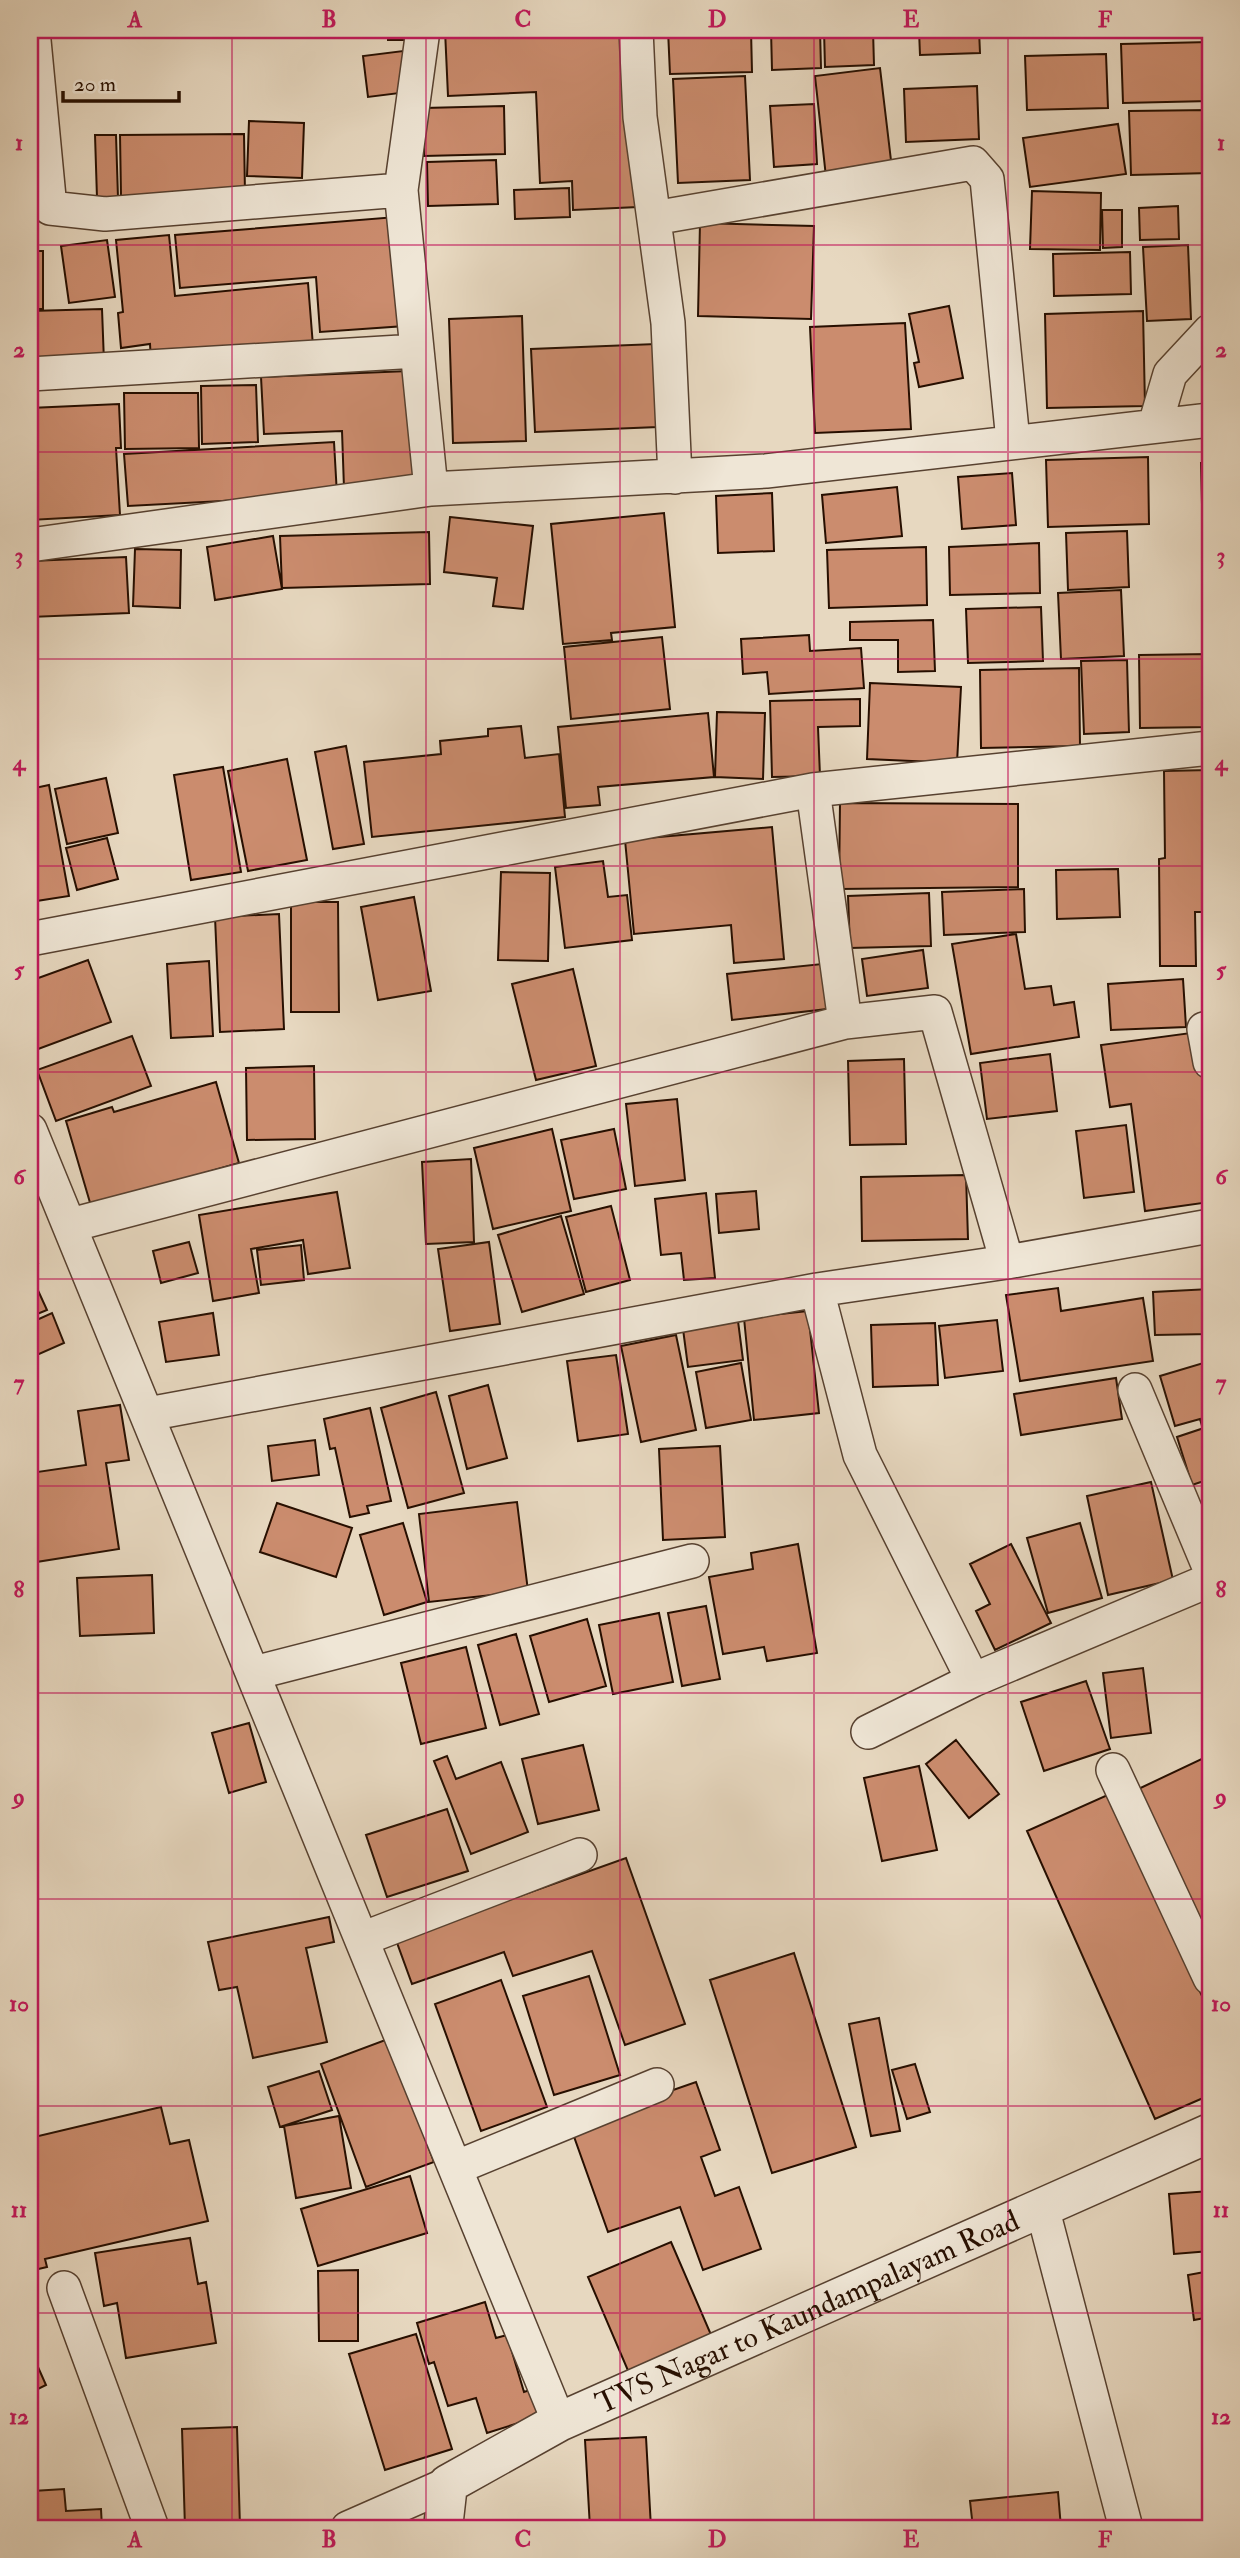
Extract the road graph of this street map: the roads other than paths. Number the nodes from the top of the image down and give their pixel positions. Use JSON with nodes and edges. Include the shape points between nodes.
{"nodes":[{"id":1,"x":33,"y":30,"type":"edge"},
{"id":2,"x":423,"y":30,"type":"edge"},
{"id":3,"x":636,"y":30,"type":"edge"},
{"id":4,"x":401,"y":190,"type":"junction"},
{"id":5,"x":654,"y":218,"type":"junction"},
{"id":6,"x":1210,"y":331,"type":"edge"},
{"id":7,"x":417,"y":352,"type":"junction"},
{"id":8,"x":30,"y":374,"type":"edge"},
{"id":9,"x":1210,"y":420,"type":"edge"},
{"id":10,"x":1155,"y":425,"type":"junction"},
{"id":11,"x":1013,"y":441,"type":"junction"},
{"id":12,"x":675,"y":477,"type":"junction"},
{"id":13,"x":431,"y":489,"type":"junction"},
{"id":14,"x":30,"y":545,"type":"edge"},
{"id":15,"x":1210,"y":748,"type":"edge"},
{"id":16,"x":813,"y":790,"type":"junction"},
{"id":17,"x":30,"y":939,"type":"edge"},
{"id":18,"x":845,"y":1022,"type":"junction"},
{"id":19,"x":1204,"y":1028,"type":"dead end"},
{"id":20,"x":1210,"y":1062,"type":"edge"},
{"id":21,"x":30,"y":1130,"type":"edge"},
{"id":22,"x":71,"y":1225,"type":"junction"},
{"id":23,"x":1210,"y":1226,"type":"edge"},
{"id":24,"x":1007,"y":1262,"type":"junction"},
{"id":25,"x":817,"y":1290,"type":"junction"},
{"id":26,"x":1135,"y":1390,"type":"dead end"},
{"id":27,"x":148,"y":1414,"type":"junction"},
{"id":28,"x":692,"y":1560,"type":"dead end"},
{"id":29,"x":1210,"y":1569,"type":"edge"},
{"id":30,"x":1210,"y":1580,"type":"edge"},
{"id":31,"x":254,"y":1674,"type":"junction"},
{"id":32,"x":973,"y":1680,"type":"junction"},
{"id":33,"x":868,"y":1732,"type":"dead end"},
{"id":34,"x":1113,"y":1770,"type":"dead end"},
{"id":35,"x":580,"y":1855,"type":"dead end"},
{"id":36,"x":362,"y":1939,"type":"junction"},
{"id":37,"x":1210,"y":1978,"type":"edge"},
{"id":38,"x":657,"y":2085,"type":"dead end"},
{"id":39,"x":1210,"y":2133,"type":"edge"},
{"id":40,"x":455,"y":2168,"type":"junction"},
{"id":41,"x":1042,"y":2207,"type":"junction"},
{"id":42,"x":64,"y":2288,"type":"dead end"},
{"id":43,"x":559,"y":2422,"type":"junction"},
{"id":44,"x":448,"y":2484,"type":"junction"},
{"id":45,"x":152,"y":2528,"type":"edge"},
{"id":46,"x":348,"y":2528,"type":"edge"},
{"id":47,"x":443,"y":2528,"type":"edge"},
{"id":48,"x":1126,"y":2528,"type":"edge"}],
"edges":[{"from":1,"to":4,"type":"street","via":[[50,208],[106,214]]},
{"from":2,"to":4,"type":"street"},
{"from":3,"to":5,"type":"street","via":[[640,117]]},
{"from":4,"to":7,"type":"street"},
{"from":5,"to":11,"type":"street","via":[[973,163],[987,179]]},
{"from":5,"to":12,"type":"street","via":[[668,323]]},
{"from":6,"to":10,"type":"street","via":[[1170,374]]},
{"from":7,"to":8,"type":"street"},
{"from":7,"to":13,"type":"street"},
{"from":9,"to":10,"type":"street"},
{"from":10,"to":11,"type":"street"},
{"from":11,"to":12,"type":"street","via":[[766,471]]},
{"from":12,"to":13,"type":"street"},
{"from":13,"to":14,"type":"street"},
{"from":15,"to":16,"type":"street"},
{"from":16,"to":17,"type":"street"},
{"from":16,"to":18,"type":"street"},
{"from":18,"to":22,"type":"street"},
{"from":18,"to":24,"type":"street","via":[[935,1013]]},
{"from":19,"to":20,"type":"street"},
{"from":21,"to":22,"type":"street"},
{"from":22,"to":27,"type":"street"},
{"from":23,"to":24,"type":"street"},
{"from":24,"to":25,"type":"street"},
{"from":25,"to":27,"type":"street"},
{"from":25,"to":32,"type":"street","via":[[860,1455]]},
{"from":26,"to":29,"type":"street"},
{"from":27,"to":31,"type":"street"},
{"from":28,"to":31,"type":"street"},
{"from":30,"to":32,"type":"street"},
{"from":31,"to":36,"type":"street"},
{"from":32,"to":33,"type":"street"},
{"from":34,"to":37,"type":"street"},
{"from":35,"to":36,"type":"street"},
{"from":36,"to":40,"type":"street"},
{"from":38,"to":40,"type":"street"},
{"from":39,"to":41,"type":"street","name":"TVS Nagar to Kaundampalayam Road"},
{"from":40,"to":43,"type":"street"},
{"from":41,"to":43,"type":"street","name":"TVS Nagar to Kaundampalayam Road"},
{"from":41,"to":48,"type":"street"},
{"from":42,"to":45,"type":"street"},
{"from":43,"to":44,"type":"street","name":"TVS Nagar to Kaundampalayam Road"},
{"from":44,"to":46,"type":"street"},
{"from":44,"to":47,"type":"street"}]}
